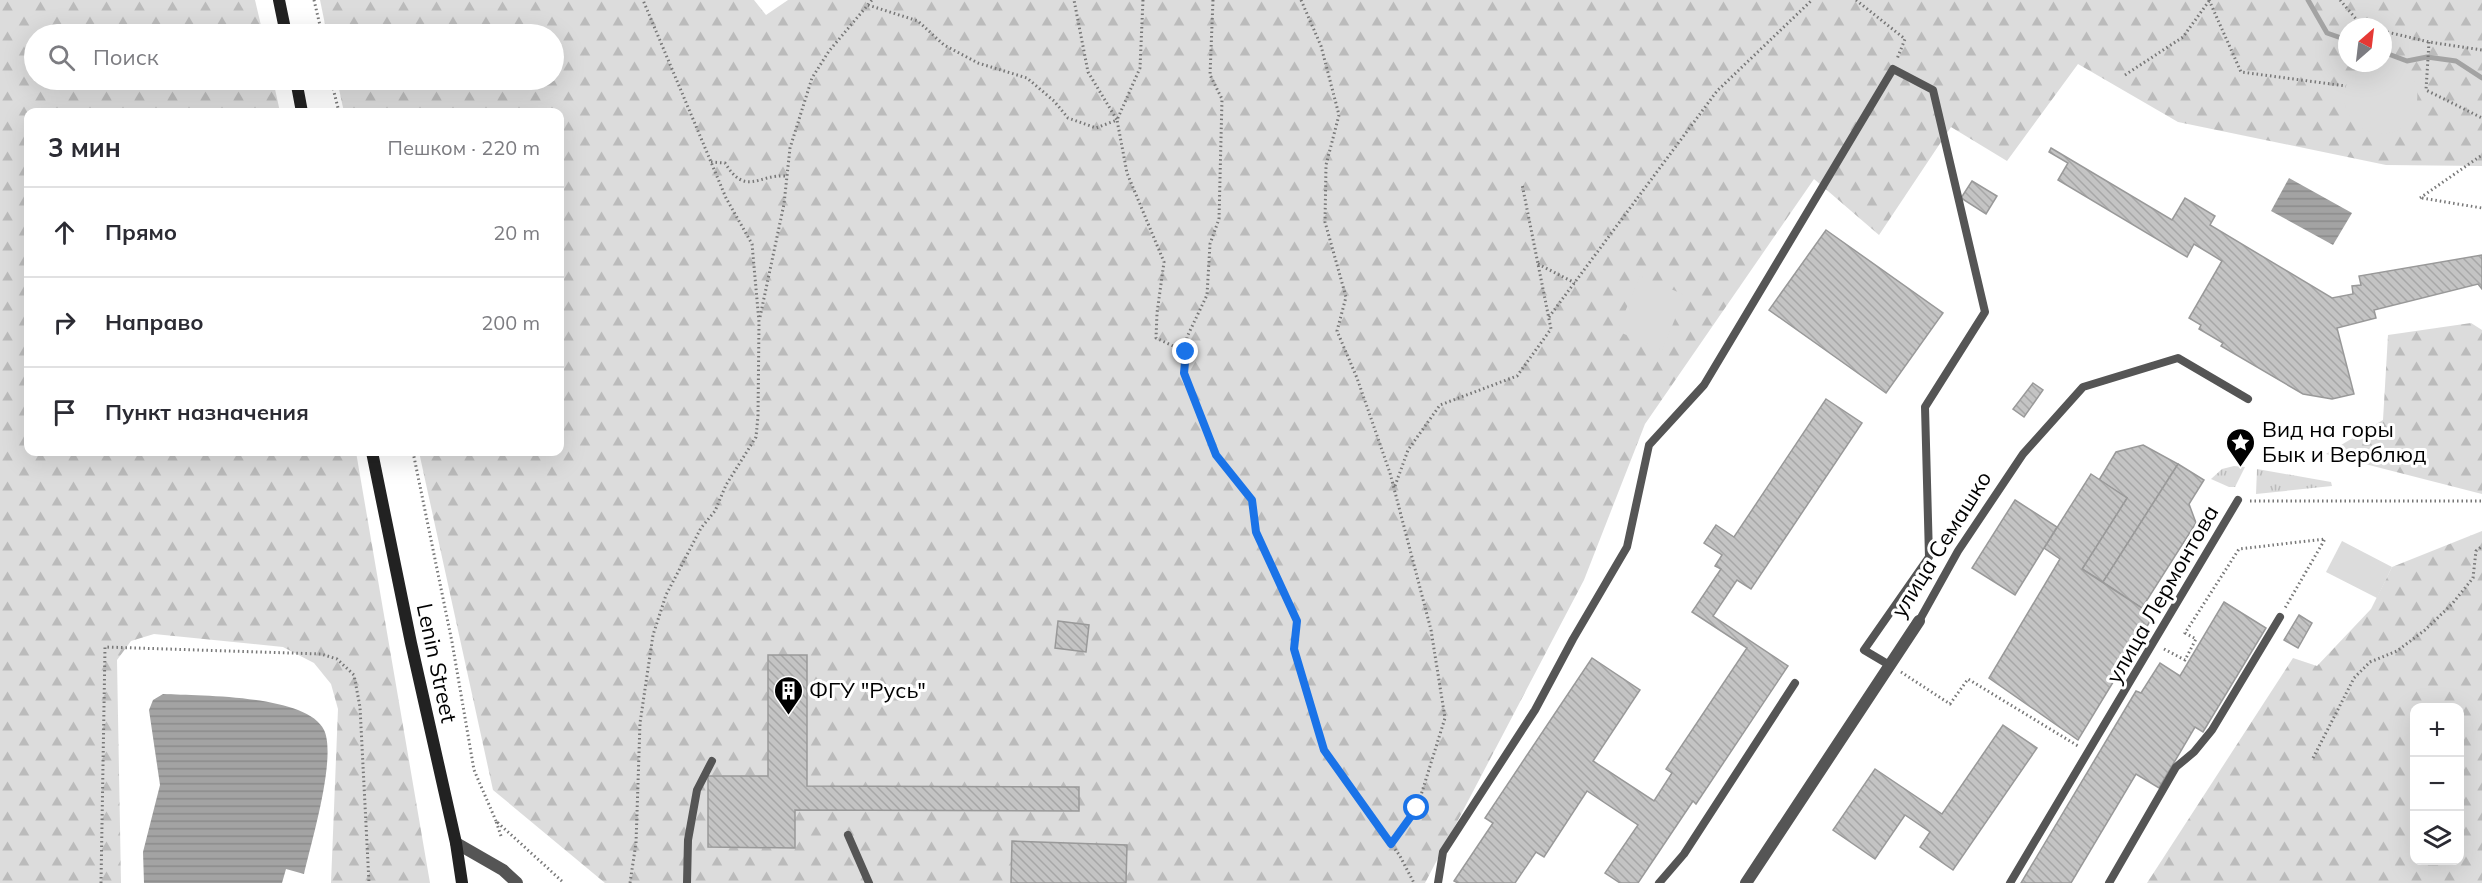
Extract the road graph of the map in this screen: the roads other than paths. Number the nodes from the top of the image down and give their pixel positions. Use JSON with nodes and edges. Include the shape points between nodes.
{"nodes":[{"id":1,"x":279,"y":0,"type":"edge"},
{"id":2,"x":284,"y":24,"type":"edge"},
{"id":3,"x":298,"y":90,"type":"edge"},
{"id":4,"x":301,"y":108,"type":"edge"},
{"id":5,"x":2248,"y":399,"type":"dead end"},
{"id":6,"x":373,"y":456,"type":"edge"},
{"id":7,"x":2238,"y":501,"type":"road end"},
{"id":8,"x":2280,"y":617,"type":"road end"},
{"id":9,"x":1919,"y":621,"type":"joint"},
{"id":10,"x":1891,"y":666,"type":"junction"},
{"id":11,"x":1795,"y":683,"type":"dead end"},
{"id":12,"x":712,"y":761,"type":"dead end"},
{"id":13,"x":848,"y":835,"type":"dead end"},
{"id":14,"x":456,"y":843,"type":"junction"},
{"id":15,"x":462,"y":883,"type":"edge"},
{"id":16,"x":517,"y":883,"type":"edge"},
{"id":17,"x":687,"y":883,"type":"edge"},
{"id":18,"x":870,"y":883,"type":"edge"},
{"id":19,"x":1438,"y":883,"type":"edge"},
{"id":20,"x":1659,"y":883,"type":"edge"},
{"id":21,"x":1746,"y":883,"type":"edge"},
{"id":22,"x":2010,"y":883,"type":"edge"},
{"id":23,"x":2109,"y":883,"type":"edge"}],
"edges":[{"from":1,"to":2,"type":"main road"},
{"from":3,"to":4,"type":"main road"},
{"from":5,"to":9,"type":"lane","name":"улица Семашко","via":[[2178,358],[2083,387],[2023,454],[1958,551]]},
{"from":6,"to":14,"type":"main road","name":"Lenin Street"},
{"from":7,"to":22,"type":"lane","name":"улица Лермонтова"},
{"from":8,"to":23,"type":"lane","via":[[2212,730],[2176,767]]},
{"from":9,"to":10,"type":"street","name":"улица Семашко"},
{"from":10,"to":19,"type":"lane","via":[[1864,650],[1929,557],[1925,407],[1985,312],[1933,90],[1893,69],[1704,385],[1649,445],[1627,547],[1535,710],[1443,852]]},
{"from":10,"to":21,"type":"street","name":"улица Семашко"},
{"from":11,"to":20,"type":"lane","via":[[1684,854]]},
{"from":12,"to":17,"type":"lane","via":[[697,790],[688,840]]},
{"from":13,"to":18,"type":"lane"},
{"from":14,"to":15,"type":"main road","name":"Lenin Street"},
{"from":14,"to":16,"type":"street","via":[[503,870]]}]}
